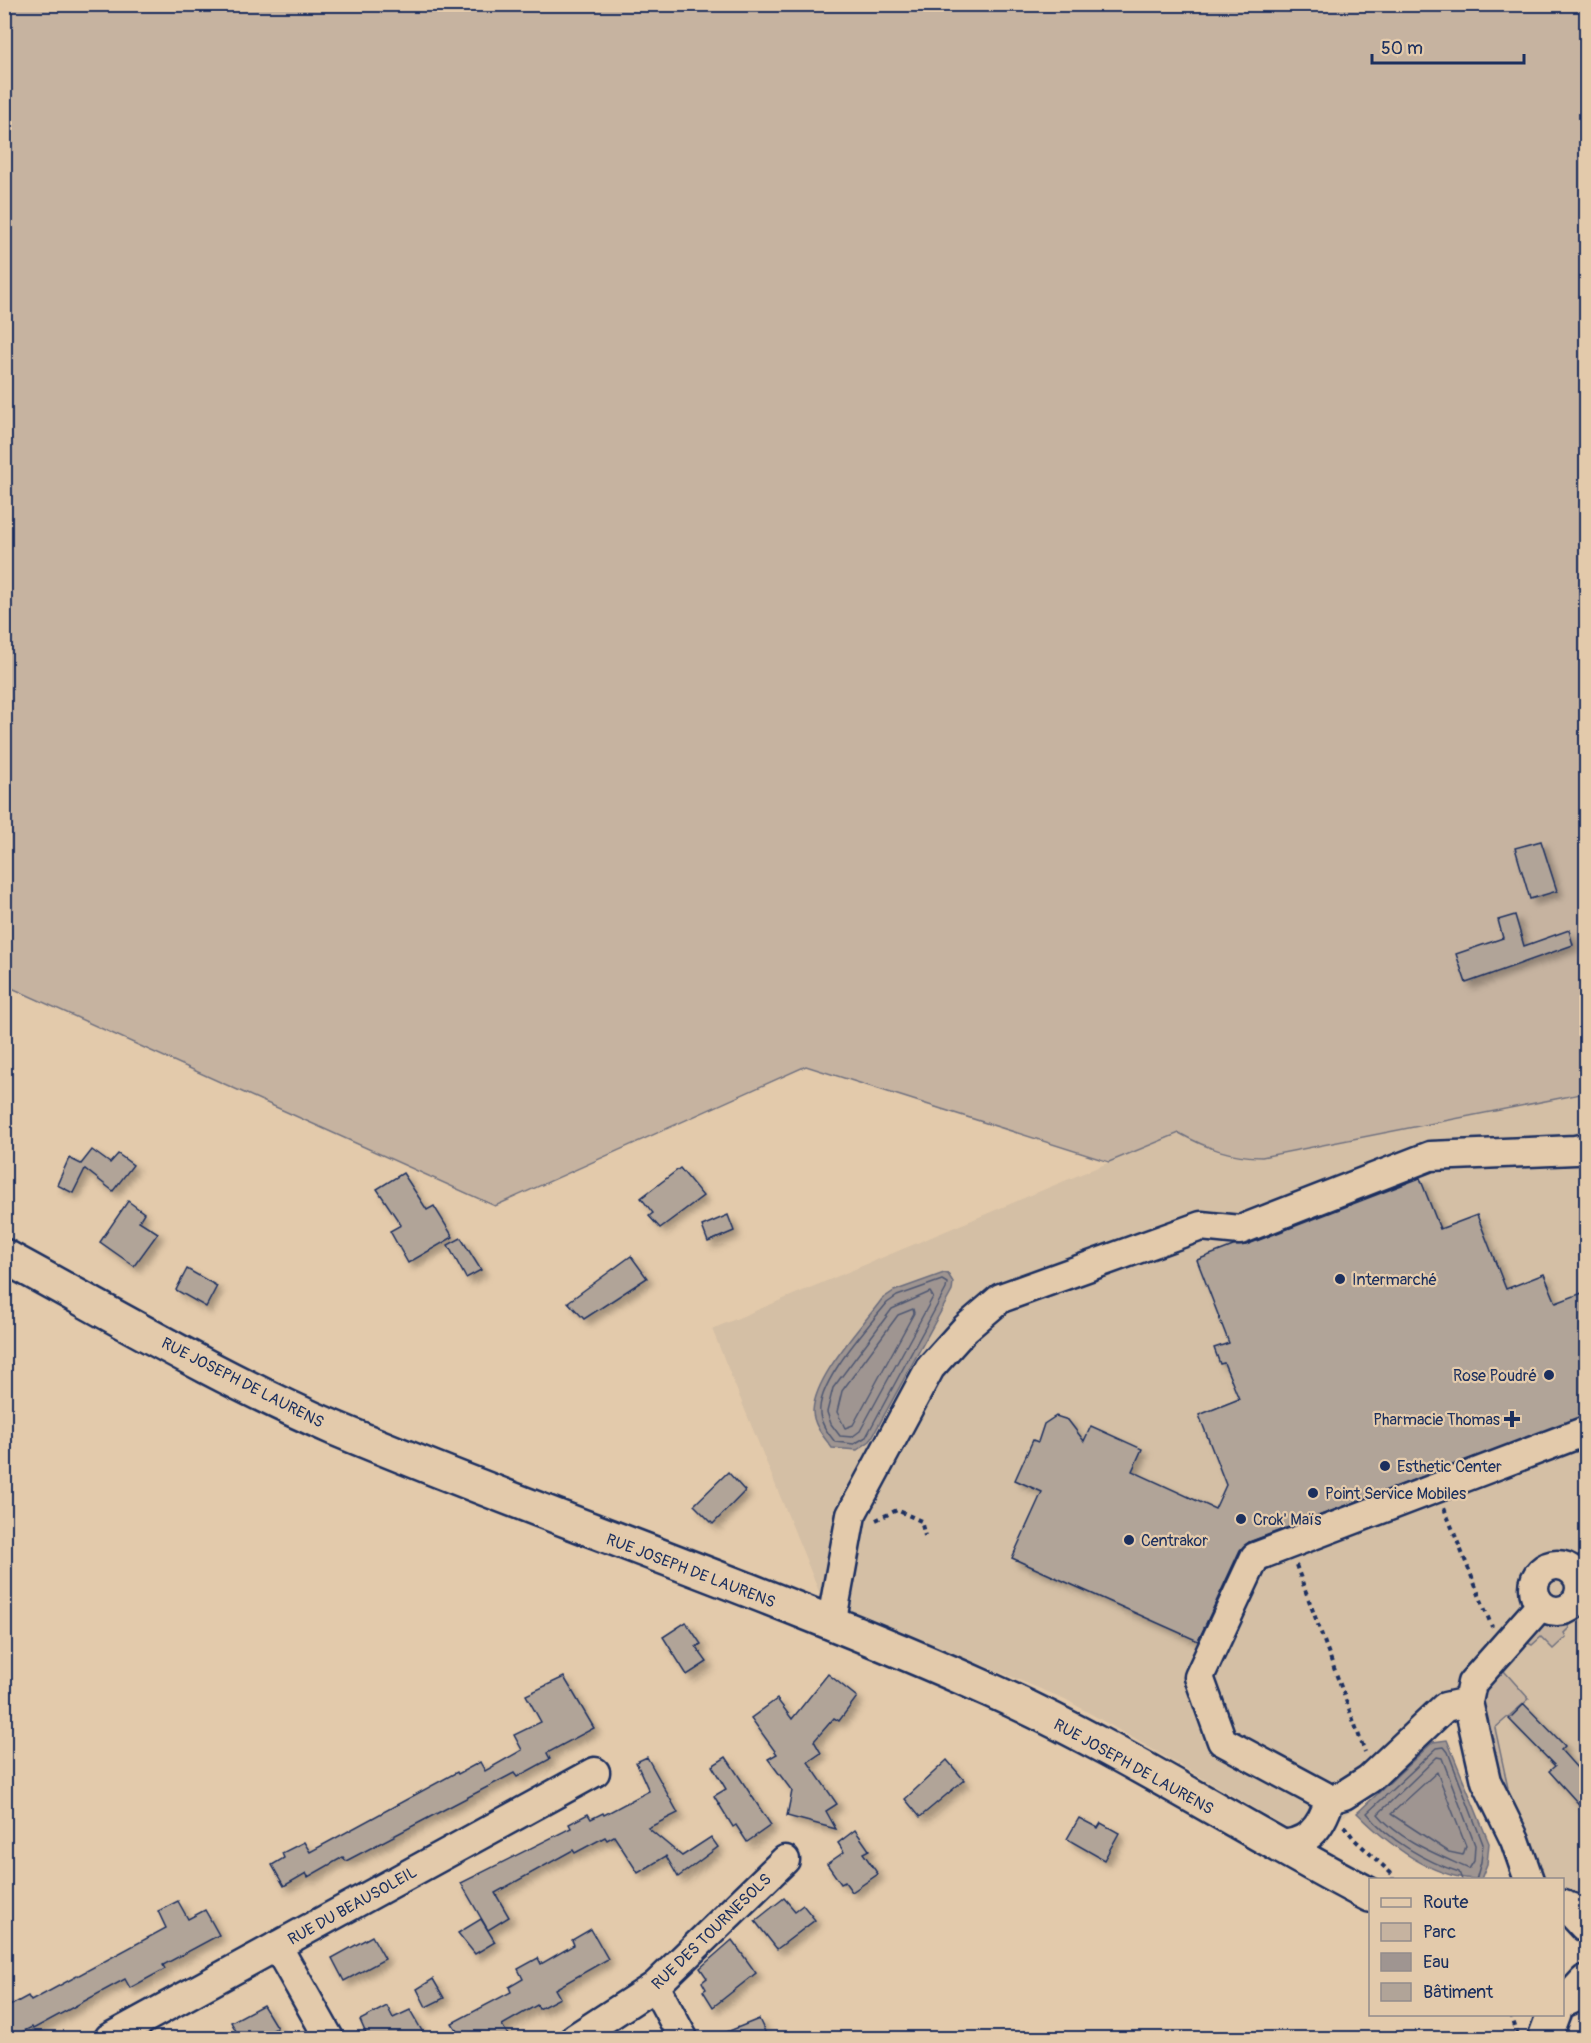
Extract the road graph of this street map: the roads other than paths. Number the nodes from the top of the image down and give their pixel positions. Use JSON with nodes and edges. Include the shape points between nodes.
{"nodes":[{"id":1,"x":1587,"y":1148,"type":"edge"},
{"id":2,"x":4,"y":1256,"type":"edge"},
{"id":3,"x":1587,"y":1431,"type":"edge"},
{"id":4,"x":1580,"y":1568,"type":"edge"},
{"id":5,"x":1541,"y":1605,"type":"junction"},
{"id":6,"x":1579,"y":1615,"type":"edge"},
{"id":7,"x":831,"y":1624,"type":"junction"},
{"id":8,"x":1468,"y":1702,"type":"junction"},
{"id":9,"x":594,"y":1772,"type":"dead end"},
{"id":10,"x":1334,"y":1798,"type":"junction"},
{"id":11,"x":1274,"y":1845,"type":"junction"},
{"id":12,"x":785,"y":1860,"type":"dead end"},
{"id":13,"x":1528,"y":1878,"type":"edge"},
{"id":14,"x":1369,"y":1894,"type":"edge"},
{"id":15,"x":277,"y":1946,"type":"junction"},
{"id":16,"x":655,"y":1986,"type":"junction"},
{"id":17,"x":1526,"y":2016,"type":"edge"},
{"id":18,"x":1560,"y":2016,"type":"edge"},
{"id":19,"x":108,"y":2038,"type":"edge"},
{"id":20,"x":329,"y":2038,"type":"edge"},
{"id":21,"x":575,"y":2038,"type":"edge"},
{"id":22,"x":683,"y":2038,"type":"edge"},
{"id":23,"x":1532,"y":2038,"type":"edge"},
{"id":24,"x":1545,"y":2038,"type":"edge"}],
"edges":[{"from":1,"to":7,"type":"street","via":[[1430,1156],[1240,1230],[1201,1227],[1001,1298],[966,1328],[930,1368],[850,1515]]},
{"from":2,"to":7,"type":"main road","name":"RUE JOSEPH DE LAURENS","via":[[180,1352],[330,1426]]},
{"from":3,"to":10,"type":"street","via":[[1255,1557],[1198,1677],[1222,1741]]},
{"from":4,"to":5,"type":"street","via":[[1554,1565],[1541,1572],[1534,1585]]},
{"from":4,"to":6,"type":"street","via":[[1576,1601]]},
{"from":5,"to":6,"type":"street"},
{"from":5,"to":8,"type":"street","via":[[1472,1683]]},
{"from":7,"to":11,"type":"main road","name":"RUE JOSEPH DE LAURENS","via":[[1038,1712]]},
{"from":8,"to":10,"type":"street","via":[[1444,1707],[1369,1779]]},
{"from":8,"to":13,"type":"street","via":[[1486,1781]]},
{"from":9,"to":15,"type":"street","name":"RUE DU BEAUSOLEIL"},
{"from":10,"to":11,"type":"street","via":[[1324,1819],[1304,1840],[1289,1846]]},
{"from":11,"to":14,"type":"main road","name":"RUE JOSEPH DE LAURENS"},
{"from":12,"to":16,"type":"street","name":"RUE DES TOURNESOLS"},
{"from":15,"to":19,"type":"street","name":"RUE DU BEAUSOLEIL"},
{"from":15,"to":20,"type":"street"},
{"from":16,"to":21,"type":"street","name":"RUE DES TOURNESOLS"},
{"from":16,"to":22,"type":"street"},
{"from":17,"to":23,"type":"main road"},
{"from":18,"to":24,"type":"main road"}]}
